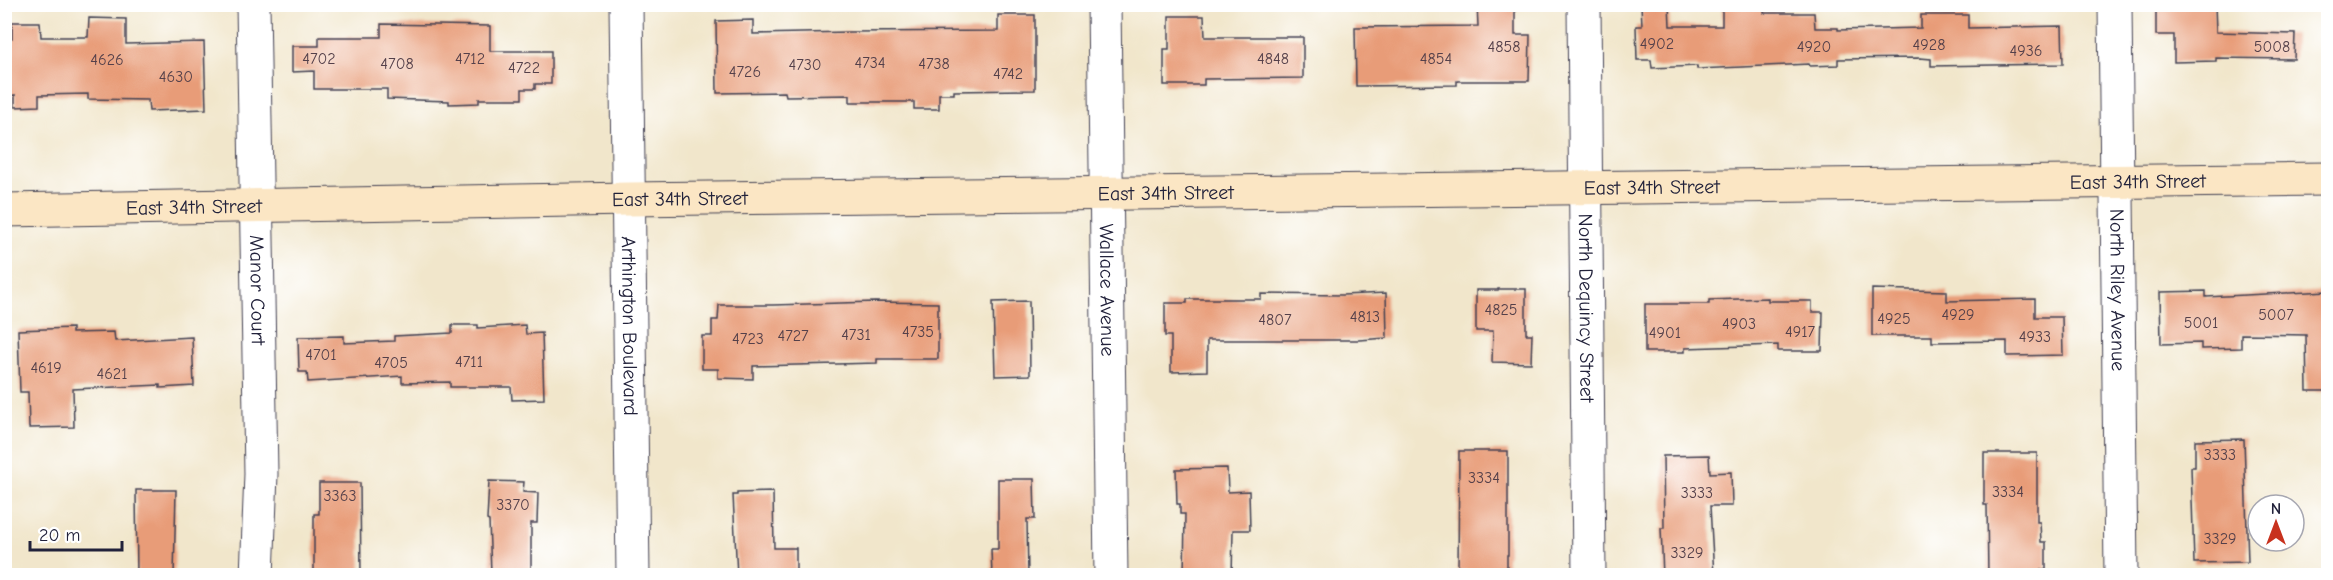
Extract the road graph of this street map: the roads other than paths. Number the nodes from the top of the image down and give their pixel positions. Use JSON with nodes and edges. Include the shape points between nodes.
{"nodes":[{"id":1,"x":254,"y":4,"type":"edge"},
{"id":2,"x":626,"y":4,"type":"edge"},
{"id":3,"x":1104,"y":4,"type":"edge"},
{"id":4,"x":1584,"y":4,"type":"edge"},
{"id":5,"x":2115,"y":4,"type":"edge"},
{"id":6,"x":2328,"y":179,"type":"edge"},
{"id":7,"x":2116,"y":182,"type":"junction"},
{"id":8,"x":1586,"y":186,"type":"junction"},
{"id":9,"x":1106,"y":195,"type":"junction"},
{"id":10,"x":629,"y":199,"type":"junction"},
{"id":11,"x":255,"y":206,"type":"junction"},
{"id":12,"x":4,"y":210,"type":"edge"},
{"id":13,"x":257,"y":576,"type":"edge"},
{"id":14,"x":633,"y":576,"type":"edge"},
{"id":15,"x":1111,"y":576,"type":"edge"},
{"id":16,"x":1589,"y":576,"type":"edge"},
{"id":17,"x":2121,"y":576,"type":"edge"}],
"edges":[{"from":1,"to":11,"type":"street","name":"Manor Court"},
{"from":2,"to":10,"type":"street","name":"Arthington Boulevard"},
{"from":3,"to":9,"type":"street","name":"Wallace Avenue"},
{"from":4,"to":8,"type":"street","name":"North Dequincy Street"},
{"from":5,"to":7,"type":"street","name":"North Riley Avenue"},
{"from":6,"to":7,"type":"main road","name":"East 34th Street"},
{"from":7,"to":8,"type":"main road","name":"East 34th Street"},
{"from":7,"to":17,"type":"street","name":"North Riley Avenue"},
{"from":8,"to":9,"type":"main road","name":"East 34th Street"},
{"from":8,"to":16,"type":"street","name":"North Dequincy Street"},
{"from":9,"to":10,"type":"main road","name":"East 34th Street"},
{"from":9,"to":15,"type":"street","name":"Wallace Avenue"},
{"from":10,"to":11,"type":"main road","name":"East 34th Street"},
{"from":10,"to":14,"type":"street","name":"Arthington Boulevard"},
{"from":11,"to":12,"type":"main road","name":"East 34th Street"},
{"from":11,"to":13,"type":"street","name":"Manor Court","via":[[261,474]]}]}
